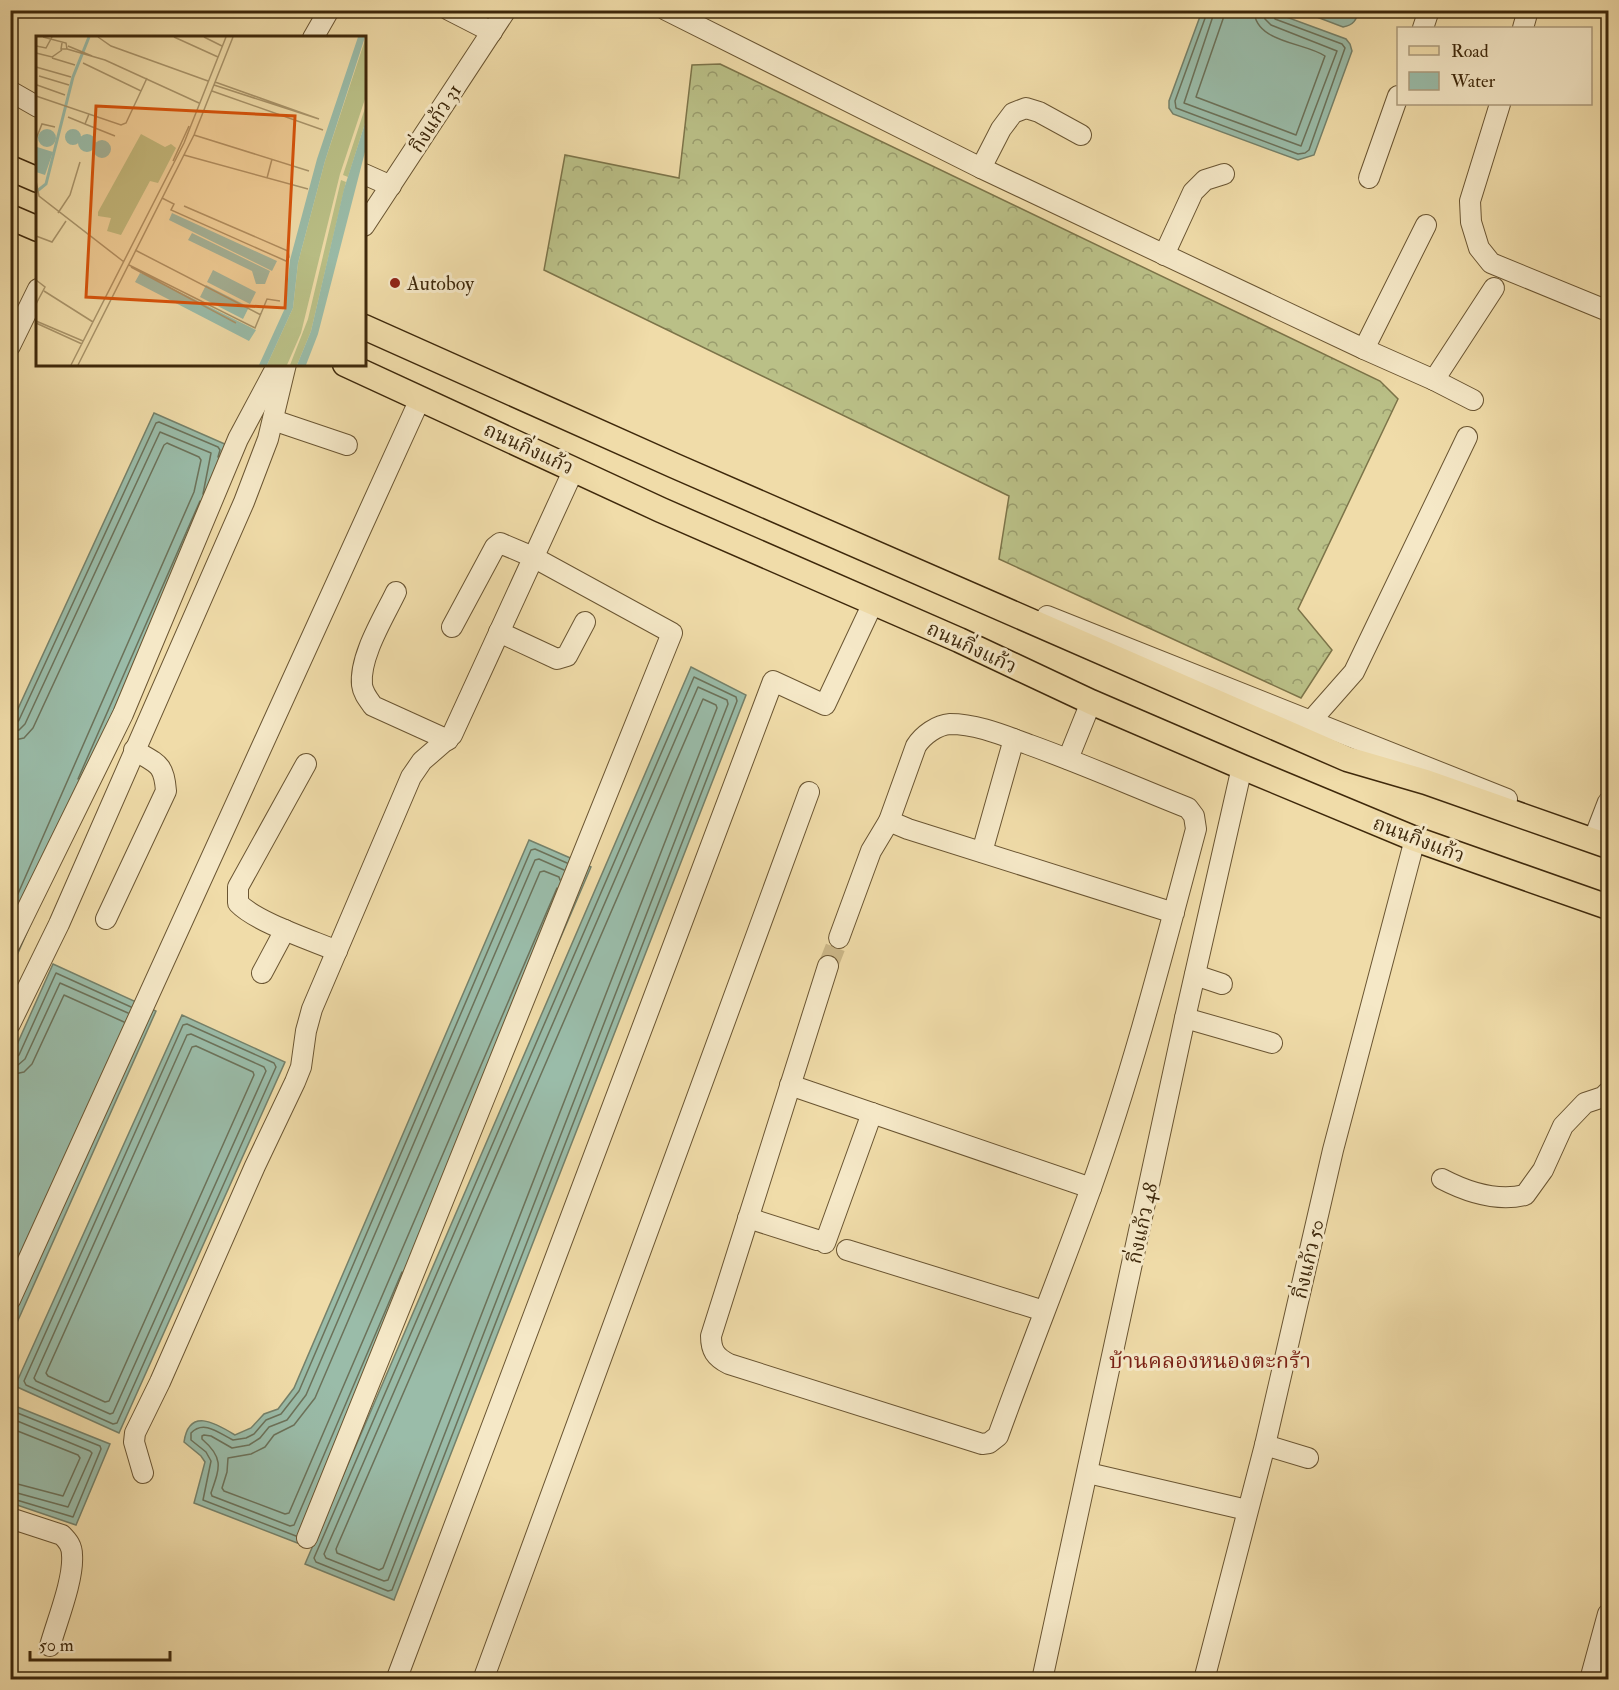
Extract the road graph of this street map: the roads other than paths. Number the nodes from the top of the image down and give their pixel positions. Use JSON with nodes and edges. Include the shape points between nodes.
{"nodes":[{"id":1,"x":329,"y":10,"type":"edge"},
{"id":2,"x":449,"y":10,"type":"edge"},
{"id":3,"x":506,"y":10,"type":"edge"},
{"id":4,"x":666,"y":10,"type":"edge"},
{"id":5,"x":1429,"y":10,"type":"edge"},
{"id":6,"x":1528,"y":10,"type":"edge"},
{"id":7,"x":1423,"y":27,"type":"edge"},
{"id":8,"x":1523,"y":27,"type":"edge"},
{"id":9,"x":492,"y":32,"type":"junction"},
{"id":10,"x":314,"y":36,"type":"edge"},
{"id":11,"x":10,"y":91,"type":"edge"},
{"id":12,"x":1397,"y":99,"type":"edge"},
{"id":13,"x":1500,"y":105,"type":"edge"},
{"id":14,"x":36,"y":106,"type":"edge"},
{"id":15,"x":1081,"y":135,"type":"dead end"},
{"id":16,"x":10,"y":168,"type":"edge"},
{"id":17,"x":981,"y":168,"type":"junction"},
{"id":18,"x":1224,"y":174,"type":"dead end"},
{"id":19,"x":366,"y":175,"type":"edge"},
{"id":20,"x":1369,"y":178,"type":"dead end"},
{"id":21,"x":36,"y":179,"type":"edge"},
{"id":22,"x":391,"y":186,"type":"junction"},
{"id":23,"x":10,"y":217,"type":"edge"},
{"id":24,"x":366,"y":223,"type":"edge"},
{"id":25,"x":1426,"y":225,"type":"dead end"},
{"id":26,"x":36,"y":228,"type":"edge"},
{"id":27,"x":1164,"y":255,"type":"junction"},
{"id":28,"x":1494,"y":288,"type":"dead end"},
{"id":29,"x":36,"y":293,"type":"edge"},
{"id":30,"x":1608,"y":311,"type":"edge"},
{"id":31,"x":366,"y":328,"type":"edge"},
{"id":32,"x":10,"y":346,"type":"edge"},
{"id":33,"x":1364,"y":349,"type":"junction"},
{"id":34,"x":277,"y":366,"type":"edge"},
{"id":35,"x":286,"y":366,"type":"edge"},
{"id":36,"x":349,"y":366,"type":"edge"},
{"id":37,"x":1434,"y":380,"type":"junction"},
{"id":38,"x":420,"y":399,"type":"junction"},
{"id":39,"x":1473,"y":400,"type":"dead end"},
{"id":40,"x":273,"y":420,"type":"junction"},
{"id":41,"x":1467,"y":437,"type":"dead end"},
{"id":42,"x":347,"y":445,"type":"dead end"},
{"id":43,"x":574,"y":469,"type":"junction"},
{"id":44,"x":533,"y":557,"type":"junction"},
{"id":45,"x":396,"y":592,"type":"dead end"},
{"id":46,"x":873,"y":603,"type":"junction"},
{"id":47,"x":585,"y":622,"type":"dead end"},
{"id":48,"x":452,"y":627,"type":"dead end"},
{"id":49,"x":499,"y":632,"type":"junction"},
{"id":50,"x":1091,"y":702,"type":"junction"},
{"id":51,"x":1303,"y":729,"type":"junction"},
{"id":52,"x":1014,"y":739,"type":"junction"},
{"id":53,"x":448,"y":740,"type":"junction"},
{"id":54,"x":134,"y":750,"type":"junction"},
{"id":55,"x":1068,"y":759,"type":"junction"},
{"id":56,"x":306,"y":764,"type":"dead end"},
{"id":57,"x":1242,"y":767,"type":"junction"},
{"id":58,"x":809,"y":792,"type":"dead end"},
{"id":59,"x":1608,"y":802,"type":"edge"},
{"id":60,"x":889,"y":821,"type":"junction"},
{"id":61,"x":1415,"y":839,"type":"junction"},
{"id":62,"x":1601,"y":840,"type":"edge"},
{"id":63,"x":982,"y":852,"type":"junction"},
{"id":64,"x":1608,"y":907,"type":"edge"},
{"id":65,"x":1174,"y":913,"type":"junction"},
{"id":66,"x":106,"y":919,"type":"dead end"},
{"id":67,"x":285,"y":930,"type":"junction"},
{"id":68,"x":839,"y":938,"type":"tunnel mouth"},
{"id":69,"x":10,"y":944,"type":"edge"},
{"id":70,"x":337,"y":951,"type":"junction"},
{"id":71,"x":828,"y":966,"type":"tunnel mouth"},
{"id":72,"x":262,"y":973,"type":"dead end"},
{"id":73,"x":1194,"y":975,"type":"junction"},
{"id":74,"x":1222,"y":984,"type":"dead end"},
{"id":75,"x":1185,"y":1018,"type":"junction"},
{"id":76,"x":10,"y":1024,"type":"edge"},
{"id":77,"x":1272,"y":1042,"type":"dead end"},
{"id":78,"x":790,"y":1085,"type":"junction"},
{"id":79,"x":1608,"y":1092,"type":"edge"},
{"id":80,"x":872,"y":1113,"type":"junction"},
{"id":81,"x":1442,"y":1179,"type":"dead end"},
{"id":82,"x":1091,"y":1188,"type":"junction"},
{"id":83,"x":748,"y":1218,"type":"junction"},
{"id":84,"x":847,"y":1250,"type":"dead end"},
{"id":85,"x":10,"y":1300,"type":"edge"},
{"id":86,"x":1044,"y":1311,"type":"junction"},
{"id":87,"x":1265,"y":1445,"type":"junction"},
{"id":88,"x":1308,"y":1458,"type":"dead end"},
{"id":89,"x":143,"y":1473,"type":"dead end"},
{"id":90,"x":1088,"y":1473,"type":"junction"},
{"id":91,"x":1247,"y":1510,"type":"junction"},
{"id":92,"x":10,"y":1518,"type":"edge"},
{"id":93,"x":307,"y":1538,"type":"dead end"},
{"id":94,"x":1608,"y":1614,"type":"edge"},
{"id":95,"x":50,"y":1646,"type":"dead end"},
{"id":96,"x":1209,"y":1678,"type":"edge"},
{"id":97,"x":401,"y":1680,"type":"edge"},
{"id":98,"x":483,"y":1680,"type":"edge"},
{"id":99,"x":1042,"y":1680,"type":"edge"},
{"id":100,"x":1590,"y":1680,"type":"edge"}],
"edges":[{"from":1,"to":10,"type":"street"},
{"from":2,"to":9,"type":"street"},
{"from":3,"to":9,"type":"street","name":"กิ่งแก้ว 31"},
{"from":4,"to":17,"type":"street"},
{"from":5,"to":7,"type":"street"},
{"from":6,"to":8,"type":"street"},
{"from":9,"to":22,"type":"street","name":"กิ่งแก้ว 31"},
{"from":11,"to":14,"type":"street"},
{"from":12,"to":20,"type":"street"},
{"from":13,"to":30,"type":"street","via":[[1470,201],[1479,248],[1491,263]]},
{"from":15,"to":17,"type":"street","via":[[1026,108],[1013,113],[1001,129]]},
{"from":16,"to":21,"type":"main road"},
{"from":17,"to":27,"type":"street"},
{"from":18,"to":27,"type":"street","via":[[1205,180],[1193,192]]},
{"from":19,"to":22,"type":"street"},
{"from":22,"to":24,"type":"street","name":"กิ่งแก้ว 31"},
{"from":23,"to":26,"type":"main road"},
{"from":25,"to":33,"type":"street"},
{"from":27,"to":33,"type":"street"},
{"from":28,"to":37,"type":"street"},
{"from":29,"to":32,"type":"street"},
{"from":31,"to":51,"type":"main road","via":[[713,482]]},
{"from":33,"to":37,"type":"street"},
{"from":34,"to":69,"type":"street","via":[[238,440],[123,714]]},
{"from":35,"to":40,"type":"street"},
{"from":36,"to":38,"type":"main road","name":"ถนนกิ่งแก้ว"},
{"from":37,"to":39,"type":"street"},
{"from":38,"to":43,"type":"main road","name":"ถนนกิ่งแก้ว"},
{"from":38,"to":85,"type":"street"},
{"from":40,"to":42,"type":"street"},
{"from":40,"to":54,"type":"street","via":[[244,502]]},
{"from":41,"to":51,"type":"street","via":[[1354,672]]},
{"from":43,"to":44,"type":"street"},
{"from":43,"to":46,"type":"main road","name":"ถนนกิ่งแก้ว"},
{"from":44,"to":48,"type":"street","via":[[504,544],[495,547]]},
{"from":44,"to":49,"type":"street"},
{"from":44,"to":93,"type":"street","via":[[672,633]]},
{"from":45,"to":53,"type":"street","via":[[364,661],[362,687],[373,706]]},
{"from":46,"to":50,"type":"main road","name":"ถนนกิ่งแก้ว"},
{"from":46,"to":97,"type":"street","via":[[825,705],[773,681],[398,1675]]},
{"from":47,"to":49,"type":"street","via":[[567,656],[557,659]]},
{"from":49,"to":53,"type":"street"},
{"from":50,"to":55,"type":"street"},
{"from":50,"to":57,"type":"main road","name":"ถนนกิ่งแก้ว"},
{"from":51,"to":62,"type":"main road","via":[[1347,759]]},
{"from":52,"to":55,"type":"street"},
{"from":52,"to":60,"type":"street","via":[[970,726],[942,725],[921,738]]},
{"from":52,"to":63,"type":"street"},
{"from":53,"to":70,"type":"street","via":[[429,754],[411,777]]},
{"from":54,"to":66,"type":"street","via":[[160,765],[166,791]]},
{"from":54,"to":76,"type":"street","via":[[59,924]]},
{"from":55,"to":65,"type":"street","via":[[1188,808],[1194,816],[1196,829]]},
{"from":56,"to":67,"type":"street","via":[[238,887],[237,903],[244,910]]},
{"from":57,"to":61,"type":"main road","name":"ถนนกิ่งแก้ว"},
{"from":57,"to":73,"type":"street","name":"กิ่งแก้ว 48"},
{"from":58,"to":98,"type":"street"},
{"from":59,"to":62,"type":"street"},
{"from":60,"to":63,"type":"street"},
{"from":60,"to":68,"type":"street","via":[[871,851]]},
{"from":61,"to":64,"type":"main road","name":"ถนนกิ่งแก้ว"},
{"from":61,"to":87,"type":"street","name":"กิ่งแก้ว 50","via":[[1333,1150]]},
{"from":63,"to":65,"type":"street"},
{"from":65,"to":82,"type":"street"},
{"from":67,"to":70,"type":"street"},
{"from":67,"to":72,"type":"street"},
{"from":70,"to":89,"type":"street","via":[[308,1021],[295,1082],[135,1433]]},
{"from":71,"to":78,"type":"street"},
{"from":73,"to":74,"type":"street"},
{"from":73,"to":75,"type":"street","name":"กิ่งแก้ว 48"},
{"from":75,"to":77,"type":"street"},
{"from":75,"to":90,"type":"street","name":"กิ่งแก้ว 48"},
{"from":78,"to":80,"type":"street"},
{"from":78,"to":83,"type":"street"},
{"from":79,"to":81,"type":"street","via":[[1585,1103],[1563,1126],[1543,1170],[1525,1195],[1499,1198],[1462,1189]]},
{"from":80,"to":82,"type":"street"},
{"from":80,"to":83,"type":"street","via":[[821,1242]]},
{"from":82,"to":86,"type":"street"},
{"from":83,"to":86,"type":"street","via":[[711,1336],[715,1355],[729,1364],[982,1444],[998,1436]]},
{"from":84,"to":86,"type":"street"},
{"from":87,"to":88,"type":"street"},
{"from":87,"to":91,"type":"street","name":"กิ่งแก้ว 50"},
{"from":90,"to":91,"type":"street"},
{"from":90,"to":99,"type":"street","name":"กิ่งแก้ว 48"},
{"from":91,"to":96,"type":"street","name":"กิ่งแก้ว 50"},
{"from":92,"to":95,"type":"street","via":[[62,1535],[69,1541],[72,1566]]},
{"from":94,"to":100,"type":"street"}]}
